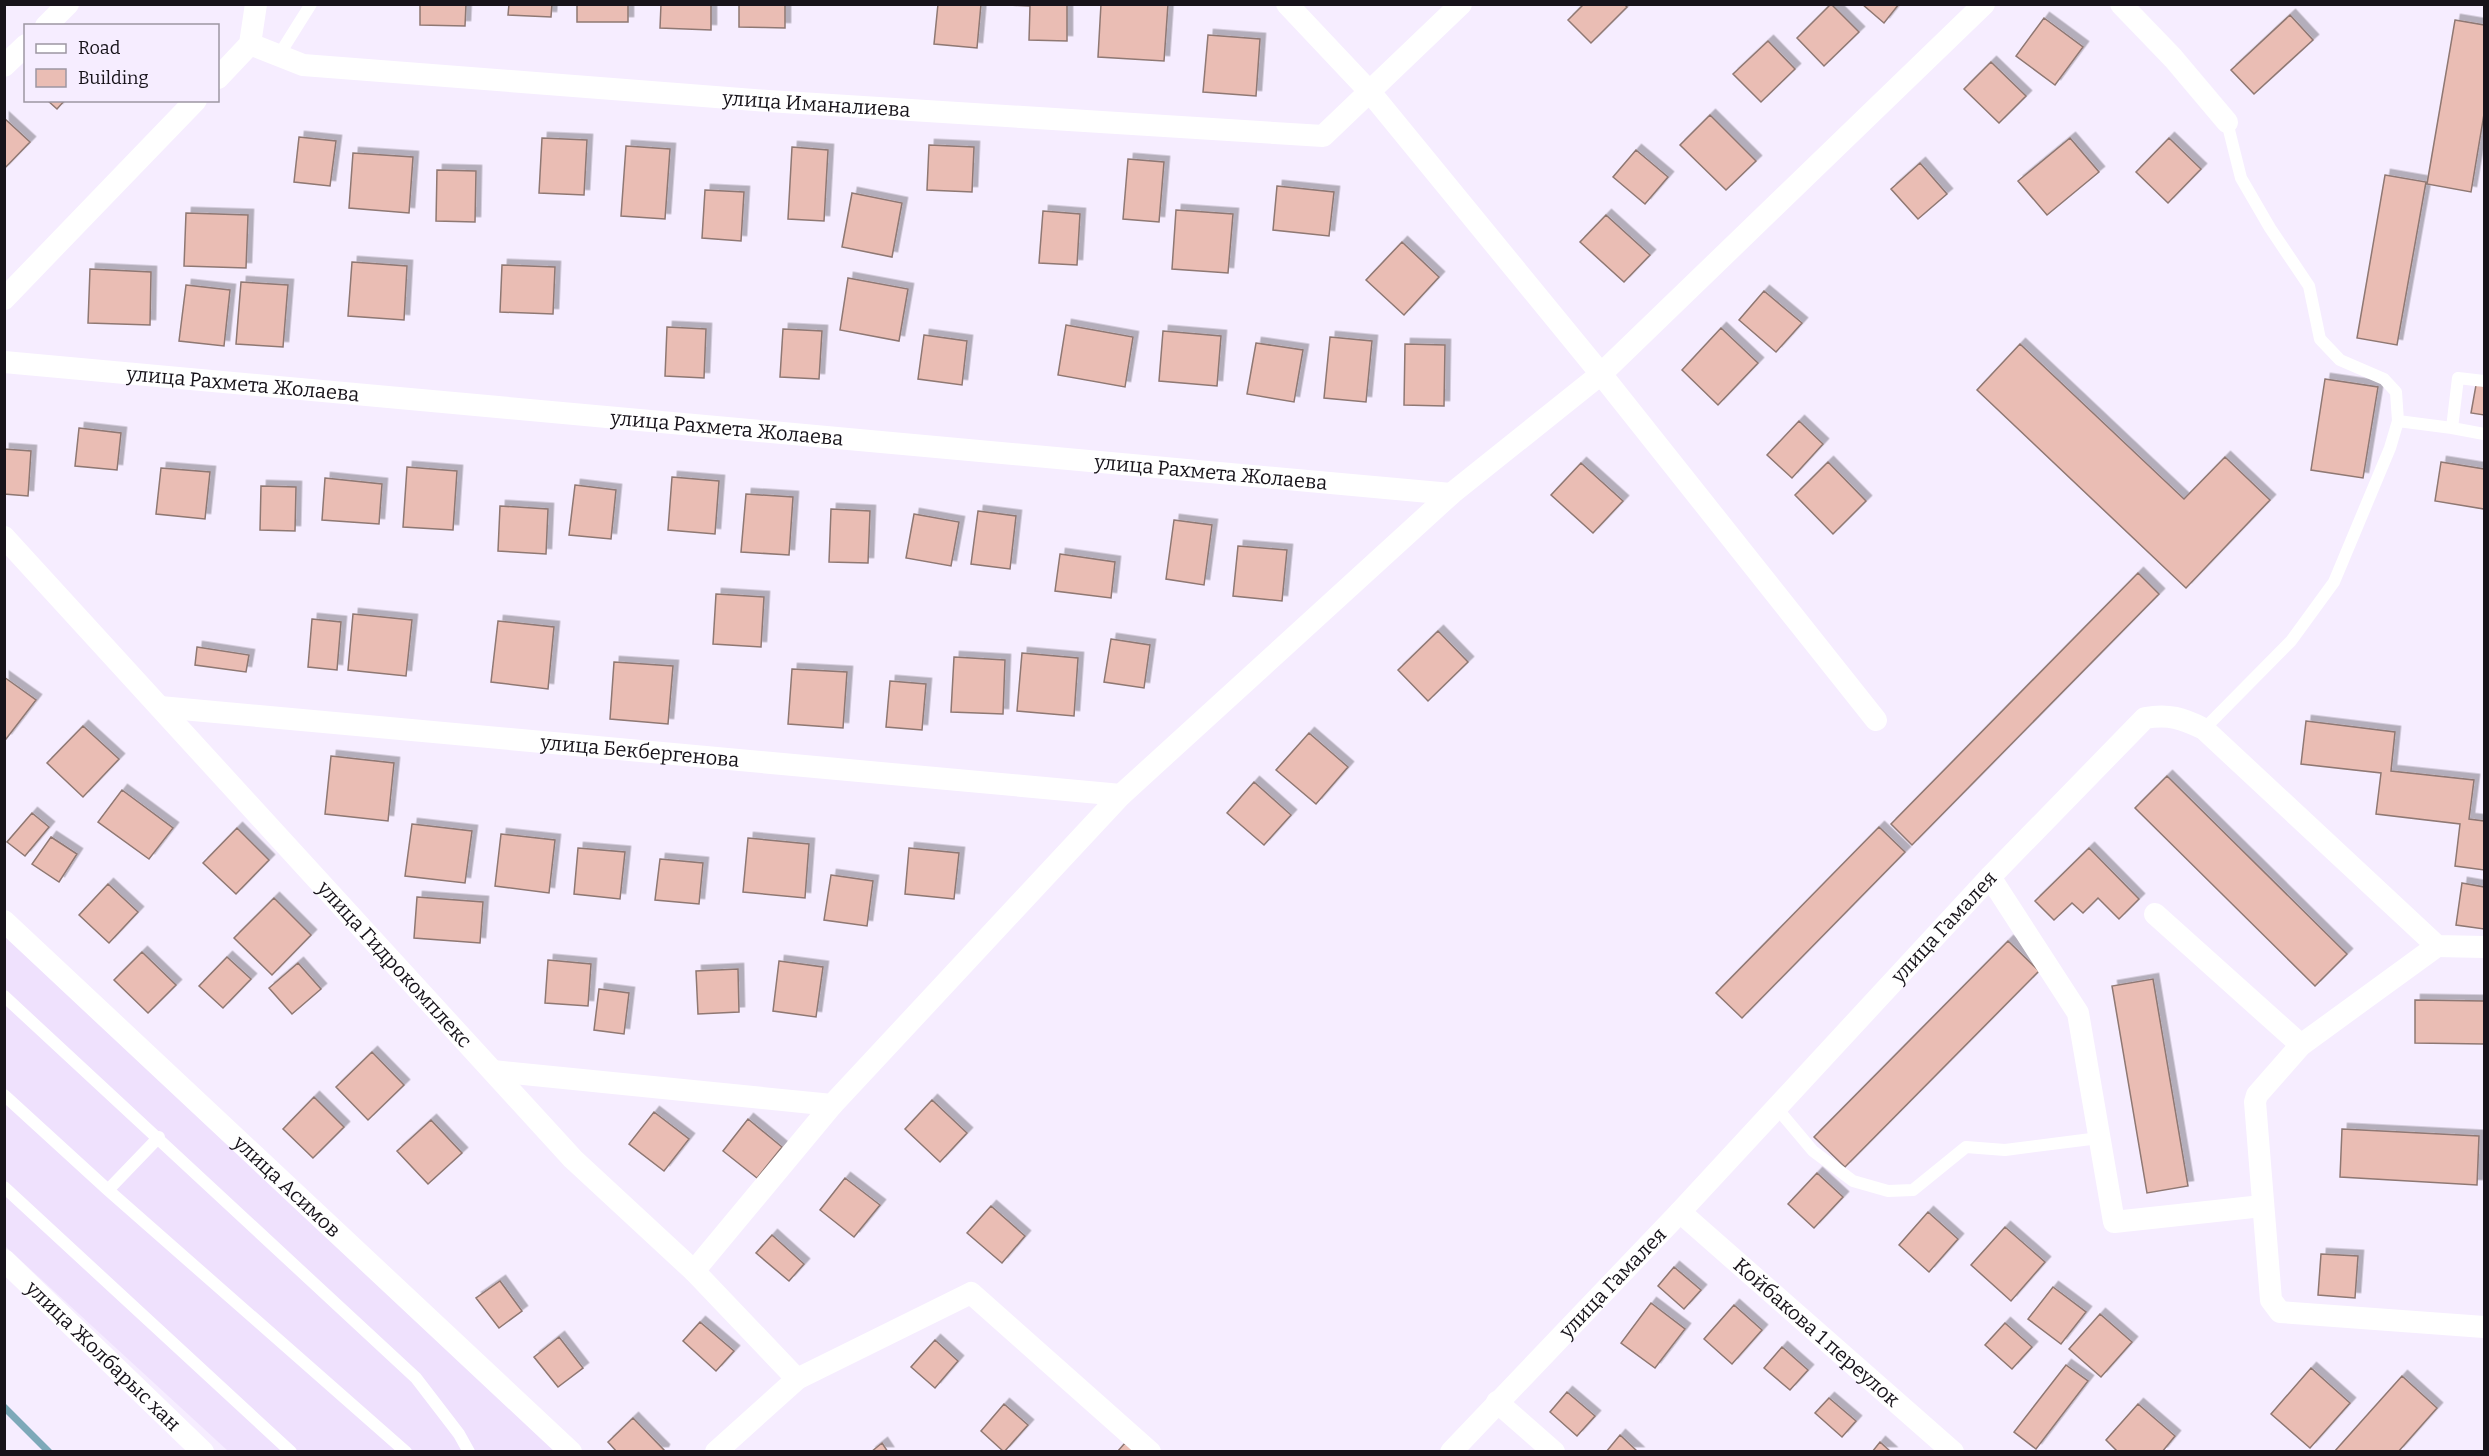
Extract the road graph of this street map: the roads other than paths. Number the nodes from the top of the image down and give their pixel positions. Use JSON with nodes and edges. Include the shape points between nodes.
{"nodes":[{"id":1,"x":68,"y":4,"type":"edge"},
{"id":2,"x":256,"y":4,"type":"edge"},
{"id":3,"x":311,"y":4,"type":"edge"},
{"id":4,"x":1287,"y":4,"type":"edge"},
{"id":5,"x":1461,"y":4,"type":"edge"},
{"id":6,"x":1984,"y":4,"type":"edge"},
{"id":7,"x":2121,"y":4,"type":"edge"},
{"id":8,"x":48,"y":24,"type":"edge"},
{"id":9,"x":250,"y":44,"type":"junction"},
{"id":10,"x":24,"y":47,"type":"edge"},
{"id":11,"x":279,"y":55,"type":"junction"},
{"id":12,"x":4,"y":66,"type":"edge"},
{"id":13,"x":219,"y":77,"type":"edge"},
{"id":14,"x":1370,"y":92,"type":"junction"},
{"id":15,"x":194,"y":102,"type":"edge"},
{"id":16,"x":2227,"y":122,"type":"joint"},
{"id":17,"x":4,"y":300,"type":"edge"},
{"id":18,"x":4,"y":362,"type":"edge"},
{"id":19,"x":1601,"y":374,"type":"junction"},
{"id":20,"x":2484,"y":381,"type":"edge"},
{"id":21,"x":2398,"y":421,"type":"junction"},
{"id":22,"x":2452,"y":428,"type":"junction"},
{"id":23,"x":2484,"y":434,"type":"edge"},
{"id":24,"x":1451,"y":494,"type":"junction"},
{"id":25,"x":4,"y":537,"type":"edge"},
{"id":26,"x":160,"y":707,"type":"junction"},
{"id":27,"x":1876,"y":720,"type":"dead end"},
{"id":28,"x":2204,"y":729,"type":"junction"},
{"id":29,"x":1121,"y":795,"type":"junction"},
{"id":30,"x":1990,"y":877,"type":"junction"},
{"id":31,"x":2155,"y":914,"type":"dead end"},
{"id":32,"x":4,"y":921,"type":"edge"},
{"id":33,"x":2437,"y":946,"type":"junction"},
{"id":34,"x":2484,"y":947,"type":"edge"},
{"id":35,"x":4,"y":996,"type":"edge"},
{"id":36,"x":2301,"y":1045,"type":"junction"},
{"id":37,"x":493,"y":1071,"type":"junction"},
{"id":38,"x":4,"y":1095,"type":"edge"},
{"id":39,"x":832,"y":1105,"type":"junction"},
{"id":40,"x":1776,"y":1107,"type":"junction"},
{"id":41,"x":159,"y":1137,"type":"junction"},
{"id":42,"x":2099,"y":1138,"type":"junction"},
{"id":43,"x":4,"y":1186,"type":"edge"},
{"id":44,"x":108,"y":1190,"type":"junction"},
{"id":45,"x":2262,"y":1206,"type":"junction"},
{"id":46,"x":1680,"y":1212,"type":"junction"},
{"id":47,"x":4,"y":1260,"type":"edge"},
{"id":48,"x":694,"y":1271,"type":"junction"},
{"id":49,"x":2484,"y":1328,"type":"edge"},
{"id":50,"x":797,"y":1378,"type":"junction"},
{"id":51,"x":1497,"y":1402,"type":"junction"},
{"id":52,"x":202,"y":1452,"type":"edge"},
{"id":53,"x":291,"y":1452,"type":"edge"},
{"id":54,"x":406,"y":1452,"type":"edge"},
{"id":55,"x":469,"y":1452,"type":"edge"},
{"id":56,"x":571,"y":1452,"type":"edge"},
{"id":57,"x":716,"y":1452,"type":"edge"},
{"id":58,"x":1150,"y":1452,"type":"edge"},
{"id":59,"x":1451,"y":1452,"type":"edge"},
{"id":60,"x":1554,"y":1452,"type":"edge"},
{"id":61,"x":1953,"y":1452,"type":"edge"}],
"edges":[{"from":1,"to":8,"type":"street"},
{"from":2,"to":9,"type":"street"},
{"from":3,"to":11,"type":"lane"},
{"from":4,"to":14,"type":"street"},
{"from":5,"to":14,"type":"street","name":"улица Иманалиева"},
{"from":6,"to":19,"type":"street"},
{"from":7,"to":16,"type":"street"},
{"from":9,"to":11,"type":"street","name":"улица Иманалиева"},
{"from":9,"to":13,"type":"street"},
{"from":10,"to":12,"type":"street"},
{"from":11,"to":14,"type":"street","name":"улица Иманалиева","via":[[303,65],[768,102],[1323,136]]},
{"from":14,"to":19,"type":"street"},
{"from":15,"to":17,"type":"street"},
{"from":16,"to":21,"type":"lane","via":[[2241,178],[2309,286],[2320,339],[2340,360],[2384,379],[2396,392]]},
{"from":18,"to":24,"type":"street","name":"улица Рахмета Жолаева"},
{"from":19,"to":24,"type":"street"},
{"from":19,"to":27,"type":"street"},
{"from":20,"to":22,"type":"lane","via":[[2458,378]]},
{"from":21,"to":22,"type":"lane"},
{"from":21,"to":28,"type":"lane","via":[[2334,582],[2291,641]]},
{"from":22,"to":23,"type":"lane"},
{"from":24,"to":29,"type":"street"},
{"from":25,"to":26,"type":"street","name":"улица Гидрокомплекс"},
{"from":26,"to":29,"type":"street","name":"улица Бекбергенова"},
{"from":26,"to":37,"type":"street","name":"улица Гидрокомплекс"},
{"from":28,"to":30,"type":"street","name":"улица Гамалея","via":[[2177,716],[2145,718]]},
{"from":28,"to":33,"type":"street","name":"улица Гамалея"},
{"from":29,"to":39,"type":"street"},
{"from":30,"to":40,"type":"street","name":"улица Гамалея"},
{"from":30,"to":42,"type":"street","via":[[2078,1013]]},
{"from":31,"to":36,"type":"street"},
{"from":32,"to":56,"type":"street","name":"улица Асимов"},
{"from":33,"to":34,"type":"street"},
{"from":33,"to":36,"type":"street"},
{"from":35,"to":41,"type":"lane"},
{"from":36,"to":45,"type":"street","via":[[2264,1085],[2255,1102]]},
{"from":37,"to":39,"type":"street"},
{"from":37,"to":48,"type":"street","name":"улица Гидрокомплекс","via":[[573,1159]]},
{"from":38,"to":44,"type":"lane"},
{"from":39,"to":48,"type":"street"},
{"from":40,"to":42,"type":"lane","via":[[1814,1151],[1853,1181],[1888,1191],[1912,1190],[1966,1147],[2005,1150]]},
{"from":40,"to":46,"type":"street","name":"улица Гамалея"},
{"from":41,"to":44,"type":"lane"},
{"from":41,"to":55,"type":"lane","via":[[416,1378]]},
{"from":42,"to":45,"type":"street","via":[[2114,1222]]},
{"from":43,"to":53,"type":"lane"},
{"from":44,"to":54,"type":"lane"},
{"from":45,"to":49,"type":"street","via":[[2271,1300],[2280,1312]]},
{"from":46,"to":51,"type":"street","name":"улица Гамалея"},
{"from":46,"to":61,"type":"street","name":"Койбакова 1 переулок"},
{"from":47,"to":52,"type":"street","name":"улица Жолбарыс хан"},
{"from":48,"to":50,"type":"street","name":"улица Гидрокомплекс"},
{"from":50,"to":57,"type":"street"},
{"from":50,"to":58,"type":"street","via":[[971,1293]]},
{"from":51,"to":59,"type":"street","name":"улица Гамалея"},
{"from":51,"to":60,"type":"street"}]}
